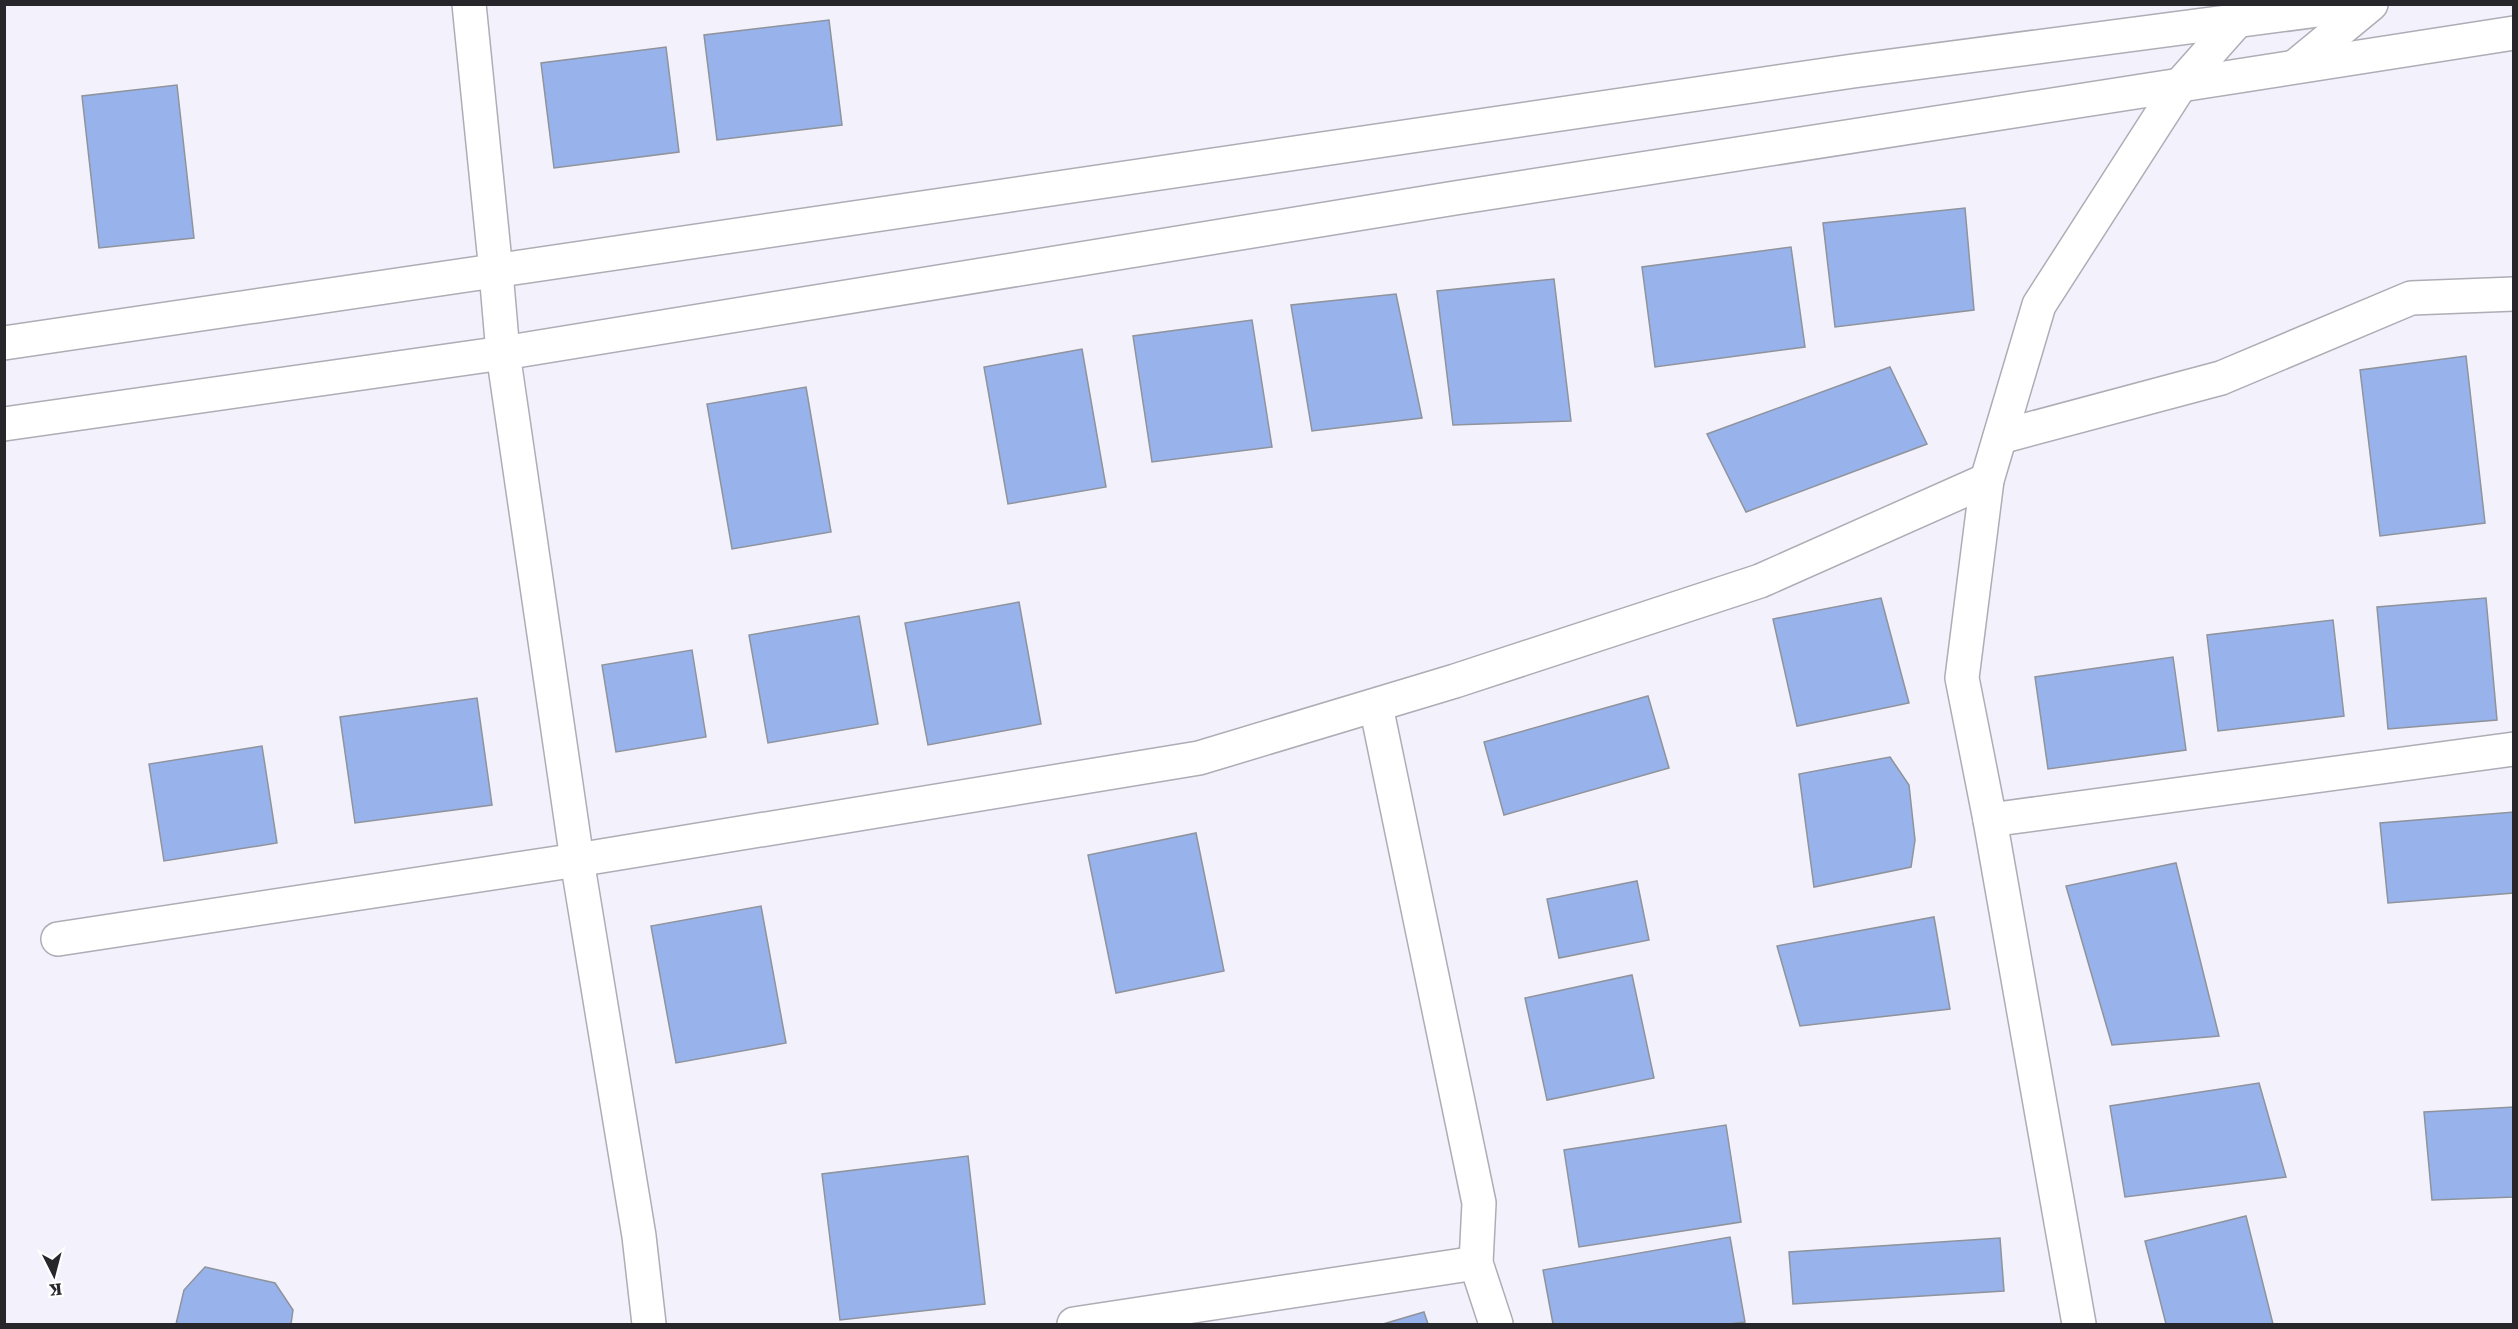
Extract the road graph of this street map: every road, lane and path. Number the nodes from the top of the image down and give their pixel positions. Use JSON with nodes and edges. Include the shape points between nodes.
{"nodes":[{"id":1,"x":469,"y":4,"type":"edge"},
{"id":2,"x":2364,"y":4,"type":"edge"},
{"id":3,"x":2371,"y":4,"type":"edge"},
{"id":4,"x":2245,"y":12,"type":"edge"},
{"id":5,"x":2514,"y":33,"type":"edge"},
{"id":6,"x":2295,"y":66,"type":"junction"},
{"id":7,"x":2181,"y":84,"type":"junction"},
{"id":8,"x":496,"y":272,"type":"junction"},
{"id":9,"x":2514,"y":294,"type":"edge"},
{"id":10,"x":4,"y":343,"type":"edge"},
{"id":11,"x":503,"y":353,"type":"junction"},
{"id":12,"x":4,"y":424,"type":"edge"},
{"id":13,"x":2000,"y":437,"type":"junction"},
{"id":14,"x":1987,"y":480,"type":"junction"},
{"id":15,"x":1376,"y":706,"type":"junction"},
{"id":16,"x":2514,"y":749,"type":"edge"},
{"id":17,"x":1990,"y":819,"type":"junction"},
{"id":18,"x":577,"y":860,"type":"junction"},
{"id":19,"x":58,"y":939,"type":"dead end"},
{"id":20,"x":1476,"y":1263,"type":"junction"},
{"id":21,"x":649,"y":1324,"type":"edge"},
{"id":22,"x":1074,"y":1324,"type":"edge"},
{"id":23,"x":1496,"y":1324,"type":"edge"},
{"id":24,"x":2079,"y":1324,"type":"edge"}],
"edges":[{"from":1,"to":8,"type":"street"},
{"from":2,"to":4,"type":"street"},
{"from":3,"to":6,"type":"street"},
{"from":4,"to":7,"type":"street"},
{"from":4,"to":8,"type":"street"},
{"from":5,"to":6,"type":"street"},
{"from":6,"to":7,"type":"street"},
{"from":7,"to":11,"type":"street"},
{"from":7,"to":13,"type":"street","via":[[2039,306]]},
{"from":8,"to":10,"type":"street"},
{"from":8,"to":11,"type":"street"},
{"from":9,"to":13,"type":"street","via":[[2411,298],[2221,378]]},
{"from":11,"to":12,"type":"street"},
{"from":11,"to":18,"type":"street"},
{"from":13,"to":14,"type":"street"},
{"from":14,"to":15,"type":"street","via":[[1760,581]]},
{"from":14,"to":17,"type":"street","via":[[1962,678]]},
{"from":15,"to":18,"type":"street","via":[[1199,758]]},
{"from":15,"to":20,"type":"street","via":[[1479,1203]]},
{"from":16,"to":17,"type":"street"},
{"from":17,"to":24,"type":"street"},
{"from":18,"to":19,"type":"street"},
{"from":18,"to":21,"type":"street","via":[[639,1236]]},
{"from":20,"to":22,"type":"street"},
{"from":20,"to":23,"type":"street"}]}
